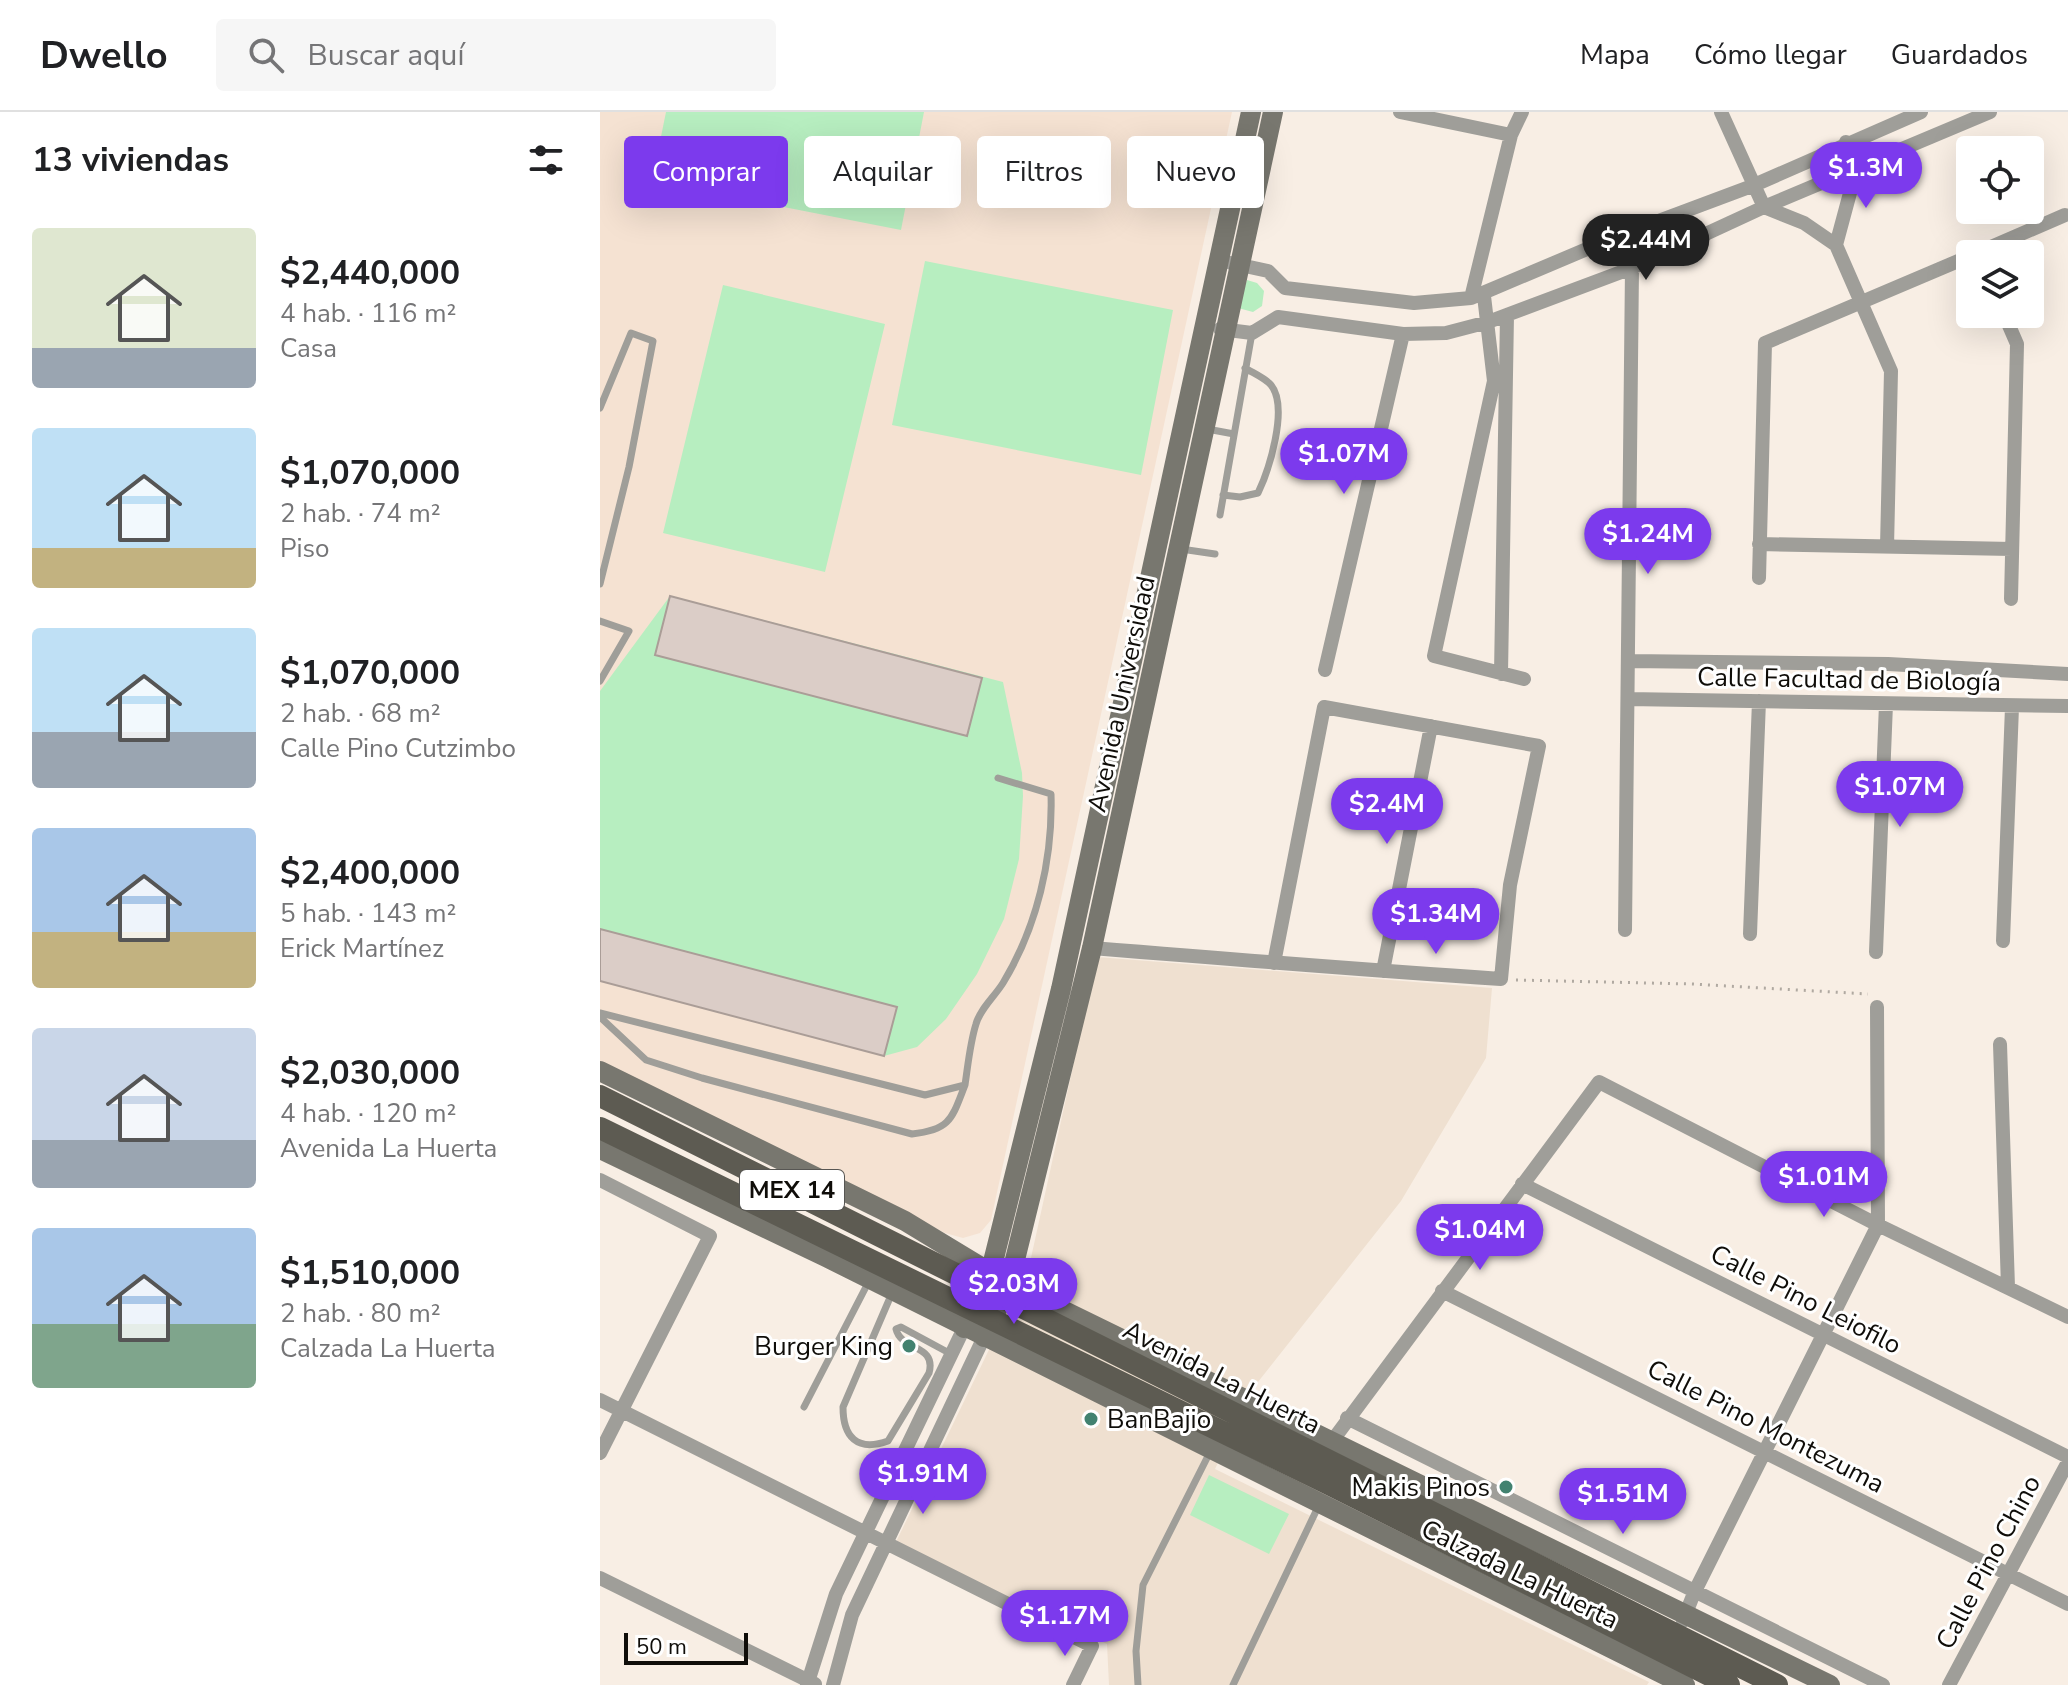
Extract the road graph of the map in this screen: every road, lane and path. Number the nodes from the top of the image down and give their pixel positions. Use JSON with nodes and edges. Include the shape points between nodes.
{"nodes":[{"id":1,"x":1251,"y":112,"type":"edge"},
{"id":2,"x":1273,"y":112,"type":"edge"},
{"id":3,"x":1400,"y":112,"type":"edge"},
{"id":4,"x":1522,"y":112,"type":"edge"},
{"id":5,"x":1721,"y":112,"type":"edge"},
{"id":6,"x":1921,"y":112,"type":"edge"},
{"id":7,"x":1990,"y":112,"type":"edge"},
{"id":8,"x":1511,"y":135,"type":"junction"},
{"id":9,"x":1846,"y":142,"type":"junction"},
{"id":10,"x":1857,"y":167,"type":"junction"},
{"id":11,"x":1752,"y":186,"type":"junction"},
{"id":12,"x":1764,"y":207,"type":"junction"},
{"id":13,"x":2065,"y":215,"type":"dead end"},
{"id":14,"x":1613,"y":238,"type":"junction"},
{"id":15,"x":2008,"y":240,"type":"edge"},
{"id":16,"x":1836,"y":245,"type":"junction"},
{"id":17,"x":1219,"y":261,"type":"junction"},
{"id":18,"x":1956,"y":262,"type":"edge"},
{"id":19,"x":1241,"y":265,"type":"junction"},
{"id":20,"x":1632,"y":268,"type":"junction"},
{"id":21,"x":1478,"y":297,"type":"junction"},
{"id":22,"x":1864,"y":301,"type":"junction"},
{"id":23,"x":1507,"y":315,"type":"junction"},
{"id":24,"x":1488,"y":322,"type":"junction"},
{"id":25,"x":1205,"y":324,"type":"junction"},
{"id":26,"x":2010,"y":328,"type":"edge"},
{"id":27,"x":1226,"y":330,"type":"junction"},
{"id":28,"x":1252,"y":333,"type":"junction"},
{"id":29,"x":1403,"y":334,"type":"junction"},
{"id":30,"x":1245,"y":368,"type":"junction"},
{"id":31,"x":1501,"y":381,"type":"junction"},
{"id":32,"x":600,"y":408,"type":"edge"},
{"id":33,"x":1205,"y":428,"type":"junction"},
{"id":34,"x":1234,"y":434,"type":"junction"},
{"id":35,"x":1223,"y":495,"type":"junction"},
{"id":36,"x":1220,"y":515,"type":"dead end"},
{"id":37,"x":1759,"y":544,"type":"junction"},
{"id":38,"x":1887,"y":547,"type":"junction"},
{"id":39,"x":1179,"y":549,"type":"junction"},
{"id":40,"x":2012,"y":549,"type":"junction"},
{"id":41,"x":1215,"y":554,"type":"dead end"},
{"id":42,"x":1759,"y":578,"type":"dead end"},
{"id":43,"x":600,"y":584,"type":"edge"},
{"id":44,"x":2011,"y":599,"type":"dead end"},
{"id":45,"x":600,"y":621,"type":"edge"},
{"id":46,"x":1629,"y":661,"type":"junction"},
{"id":47,"x":1325,"y":670,"type":"dead end"},
{"id":48,"x":1501,"y":674,"type":"junction"},
{"id":49,"x":2068,"y":674,"type":"edge"},
{"id":50,"x":1524,"y":679,"type":"dead end"},
{"id":51,"x":600,"y":681,"type":"edge"},
{"id":52,"x":1628,"y":699,"type":"junction"},
{"id":53,"x":1759,"y":701,"type":"junction"},
{"id":54,"x":1886,"y":704,"type":"junction"},
{"id":55,"x":2068,"y":706,"type":"edge"},
{"id":56,"x":2012,"y":707,"type":"junction"},
{"id":57,"x":1431,"y":726,"type":"junction"},
{"id":58,"x":998,"y":778,"type":"dead end"},
{"id":59,"x":1625,"y":930,"type":"dead end"},
{"id":60,"x":1750,"y":934,"type":"dead end"},
{"id":61,"x":2003,"y":941,"type":"dead end"},
{"id":62,"x":1092,"y":948,"type":"junction"},
{"id":63,"x":1876,"y":952,"type":"dead end"},
{"id":64,"x":1274,"y":963,"type":"junction"},
{"id":65,"x":1376,"y":971,"type":"junction"},
{"id":66,"x":1501,"y":979,"type":"junction"},
{"id":67,"x":1877,"y":1007,"type":"joint"},
{"id":68,"x":600,"y":1015,"type":"edge"},
{"id":69,"x":2000,"y":1044,"type":"dead end"},
{"id":70,"x":600,"y":1071,"type":"edge"},
{"id":71,"x":965,"y":1085,"type":"junction"},
{"id":72,"x":600,"y":1096,"type":"edge"},
{"id":73,"x":600,"y":1128,"type":"edge"},
{"id":74,"x":600,"y":1149,"type":"edge"},
{"id":75,"x":600,"y":1180,"type":"edge"},
{"id":76,"x":691,"y":1182,"type":"junction"},
{"id":77,"x":1522,"y":1184,"type":"junction"},
{"id":78,"x":1878,"y":1225,"type":"junction"},
{"id":79,"x":869,"y":1280,"type":"junction"},
{"id":80,"x":996,"y":1284,"type":"junction"},
{"id":81,"x":2008,"y":1287,"type":"junction"},
{"id":82,"x":893,"y":1291,"type":"junction"},
{"id":83,"x":1442,"y":1291,"type":"junction"},
{"id":84,"x":2068,"y":1317,"type":"edge"},
{"id":85,"x":978,"y":1323,"type":"junction"},
{"id":86,"x":1825,"y":1335,"type":"junction"},
{"id":87,"x":951,"y":1354,"type":"junction"},
{"id":88,"x":600,"y":1400,"type":"edge"},
{"id":89,"x":804,"y":1407,"type":"dead end"},
{"id":90,"x":622,"y":1411,"type":"junction"},
{"id":91,"x":1347,"y":1418,"type":"junction"},
{"id":92,"x":919,"y":1425,"type":"junction"},
{"id":93,"x":938,"y":1436,"type":"junction"},
{"id":94,"x":1211,"y":1450,"type":"junction"},
{"id":95,"x":1326,"y":1450,"type":"junction"},
{"id":96,"x":600,"y":1453,"type":"edge"},
{"id":97,"x":1765,"y":1453,"type":"junction"},
{"id":98,"x":2068,"y":1459,"type":"edge"},
{"id":99,"x":1324,"y":1494,"type":"junction"},
{"id":100,"x":867,"y":1535,"type":"junction"},
{"id":101,"x":888,"y":1545,"type":"junction"},
{"id":102,"x":2010,"y":1575,"type":"junction"},
{"id":103,"x":600,"y":1578,"type":"edge"},
{"id":104,"x":1690,"y":1602,"type":"junction"},
{"id":105,"x":2068,"y":1604,"type":"edge"},
{"id":106,"x":1665,"y":1662,"type":"edge"},
{"id":107,"x":810,"y":1683,"type":"edge"},
{"id":108,"x":833,"y":1685,"type":"edge"},
{"id":109,"x":1073,"y":1685,"type":"edge"},
{"id":110,"x":1138,"y":1685,"type":"edge"},
{"id":111,"x":1233,"y":1685,"type":"edge"},
{"id":112,"x":1685,"y":1685,"type":"edge"},
{"id":113,"x":1729,"y":1685,"type":"edge"},
{"id":114,"x":1777,"y":1685,"type":"edge"},
{"id":115,"x":1830,"y":1685,"type":"edge"},
{"id":116,"x":1883,"y":1685,"type":"edge"},
{"id":117,"x":1949,"y":1685,"type":"edge"}],
"edges":[{"from":1,"to":17,"type":"street","name":"Avenida Universidad"},
{"from":2,"to":19,"type":"street","name":"Avenida Universidad"},
{"from":3,"to":8,"type":"street"},
{"from":4,"to":8,"type":"street"},
{"from":5,"to":11,"type":"street"},
{"from":6,"to":9,"type":"street"},
{"from":7,"to":10,"type":"street"},
{"from":8,"to":21,"type":"street"},
{"from":9,"to":10,"type":"street"},
{"from":9,"to":11,"type":"street"},
{"from":10,"to":12,"type":"street"},
{"from":10,"to":16,"type":"street"},
{"from":11,"to":12,"type":"street"},
{"from":11,"to":14,"type":"street"},
{"from":12,"to":16,"type":"street","via":[[1804,223]]},
{"from":12,"to":20,"type":"street"},
{"from":13,"to":15,"type":"street"},
{"from":14,"to":20,"type":"street"},
{"from":14,"to":21,"type":"street"},
{"from":16,"to":22,"type":"street"},
{"from":17,"to":19,"type":"street"},
{"from":17,"to":25,"type":"street","name":"Avenida Universidad"},
{"from":18,"to":22,"type":"street"},
{"from":19,"to":21,"type":"street","via":[[1268,271],[1285,288],[1414,303]]},
{"from":19,"to":27,"type":"street","name":"Avenida Universidad"},
{"from":20,"to":23,"type":"street"},
{"from":20,"to":46,"type":"street"},
{"from":21,"to":24,"type":"street"},
{"from":22,"to":37,"type":"street","via":[[1765,343]]},
{"from":22,"to":38,"type":"street","via":[[1891,371]]},
{"from":23,"to":24,"type":"street"},
{"from":23,"to":31,"type":"street"},
{"from":24,"to":29,"type":"street","via":[[1446,333]]},
{"from":24,"to":31,"type":"street"},
{"from":25,"to":27,"type":"street"},
{"from":25,"to":80,"type":"street","name":"Avenida Universidad"},
{"from":26,"to":40,"type":"street","via":[[2017,344]]},
{"from":27,"to":28,"type":"street"},
{"from":27,"to":33,"type":"street","name":"Avenida Universidad"},
{"from":28,"to":29,"type":"street","via":[[1278,317]]},
{"from":28,"to":30,"type":"lane"},
{"from":29,"to":47,"type":"street"},
{"from":30,"to":34,"type":"lane"},
{"from":30,"to":35,"type":"lane","via":[[1270,384],[1280,416],[1258,493]]},
{"from":31,"to":48,"type":"street"},
{"from":31,"to":48,"type":"street","via":[[1434,651],[1438,659]]},
{"from":32,"to":43,"type":"lane","via":[[631,333],[653,341]]},
{"from":33,"to":34,"type":"lane"},
{"from":33,"to":39,"type":"street","name":"Avenida Universidad"},
{"from":34,"to":35,"type":"lane"},
{"from":35,"to":36,"type":"lane"},
{"from":37,"to":38,"type":"street"},
{"from":37,"to":42,"type":"street"},
{"from":38,"to":40,"type":"street"},
{"from":39,"to":41,"type":"lane"},
{"from":39,"to":62,"type":"street","name":"Avenida Universidad"},
{"from":40,"to":44,"type":"street"},
{"from":45,"to":51,"type":"lane","via":[[629,631]]},
{"from":46,"to":49,"type":"street","name":"Calle Facultad de Biología","via":[[1888,664]]},
{"from":46,"to":52,"type":"street"},
{"from":48,"to":50,"type":"street"},
{"from":52,"to":53,"type":"street","name":"Calle Facultad de Biología"},
{"from":52,"to":59,"type":"street"},
{"from":53,"to":54,"type":"street","name":"Calle Facultad de Biología"},
{"from":53,"to":60,"type":"street"},
{"from":54,"to":56,"type":"street","name":"Calle Facultad de Biología"},
{"from":54,"to":63,"type":"street"},
{"from":55,"to":56,"type":"street","name":"Calle Facultad de Biología"},
{"from":56,"to":61,"type":"street"},
{"from":57,"to":64,"type":"street","via":[[1324,707]]},
{"from":57,"to":65,"type":"street"},
{"from":57,"to":66,"type":"street","via":[[1539,746],[1510,885]]},
{"from":58,"to":71,"type":"lane","via":[[1051,794],[1052,815],[1044,878],[1030,926],[1003,983],[976,1021]]},
{"from":62,"to":64,"type":"street"},
{"from":62,"to":80,"type":"street","name":"Avenida Universidad"},
{"from":64,"to":65,"type":"street"},
{"from":65,"to":66,"type":"street"},
{"from":66,"to":67,"type":"path","via":[[1874,994]]},
{"from":67,"to":78,"type":"street"},
{"from":68,"to":71,"type":"lane","via":[[925,1095]]},
{"from":68,"to":71,"type":"lane","via":[[646,1060],[912,1134],[933,1132],[951,1121]]},
{"from":69,"to":81,"type":"street"},
{"from":70,"to":80,"type":"street","via":[[905,1221]]},
{"from":72,"to":80,"type":"main road","name":"Avenida La Huerta","number":"MEX 14"},
{"from":73,"to":76,"type":"main road","name":"Avenida La Huerta","number":"MEX 14"},
{"from":74,"to":76,"type":"street"},
{"from":75,"to":90,"type":"street","via":[[710,1236]]},
{"from":76,"to":79,"type":"street"},
{"from":76,"to":85,"type":"main road","name":"Avenida La Huerta","number":"MEX 14"},
{"from":77,"to":78,"type":"street","via":[[1599,1082]]},
{"from":77,"to":83,"type":"street"},
{"from":77,"to":86,"type":"street","name":"Calle Pino Leiofilo"},
{"from":78,"to":81,"type":"street"},
{"from":78,"to":86,"type":"street"},
{"from":79,"to":82,"type":"street"},
{"from":79,"to":89,"type":"lane"},
{"from":80,"to":85,"type":"street"},
{"from":80,"to":95,"type":"main road","name":"Avenida La Huerta","number":"MEX 14"},
{"from":81,"to":84,"type":"street"},
{"from":82,"to":85,"type":"street"},
{"from":82,"to":87,"type":"lane","via":[[843,1407],[843,1426],[853,1439],[863,1444],[888,1441],[929,1373],[928,1354],[900,1338],[896,1329]]},
{"from":83,"to":91,"type":"street"},
{"from":83,"to":97,"type":"street","name":"Calle Pino Montezuma"},
{"from":85,"to":87,"type":"street"},
{"from":85,"to":93,"type":"street"},
{"from":85,"to":94,"type":"street"},
{"from":85,"to":99,"type":"main road","name":"Avenida La Huerta","number":"MEX 14"},
{"from":86,"to":97,"type":"street"},
{"from":86,"to":98,"type":"street","name":"Calle Pino Leiofilo"},
{"from":87,"to":92,"type":"street"},
{"from":88,"to":90,"type":"street"},
{"from":90,"to":96,"type":"street"},
{"from":90,"to":100,"type":"street"},
{"from":91,"to":95,"type":"street"},
{"from":91,"to":104,"type":"street","name":"Calzada La Huerta"},
{"from":92,"to":93,"type":"street"},
{"from":92,"to":100,"type":"street"},
{"from":93,"to":101,"type":"street"},
{"from":94,"to":99,"type":"street"},
{"from":94,"to":110,"type":"lane","via":[[1143,1585]]},
{"from":95,"to":104,"type":"street","name":"Calzada La Huerta"},
{"from":95,"to":106,"type":"main road","name":"Avenida La Huerta","number":"MEX 14"},
{"from":97,"to":102,"type":"street","name":"Calle Pino Montezuma"},
{"from":97,"to":104,"type":"street"},
{"from":98,"to":102,"type":"street","name":"Calle Pino Chino"},
{"from":99,"to":106,"type":"main road","name":"Avenida La Huerta","number":"MEX 14"},
{"from":99,"to":111,"type":"lane"},
{"from":100,"to":101,"type":"street"},
{"from":100,"to":107,"type":"street","via":[[836,1594]]},
{"from":101,"to":108,"type":"street","via":[[852,1615]]},
{"from":101,"to":109,"type":"street","via":[[1092,1646]]},
{"from":102,"to":105,"type":"street","name":"Calle Pino Montezuma"},
{"from":102,"to":117,"type":"street","name":"Calle Pino Chino"},
{"from":103,"to":107,"type":"street"},
{"from":104,"to":106,"type":"street"},
{"from":104,"to":115,"type":"street","name":"Calzada La Huerta"},
{"from":104,"to":116,"type":"street","name":"Calzada La Huerta"},
{"from":106,"to":112,"type":"street"},
{"from":106,"to":113,"type":"main road","name":"Avenida La Huerta","number":"MEX 14"},
{"from":106,"to":114,"type":"main road","name":"Avenida La Huerta","number":"MEX 14"}]}
